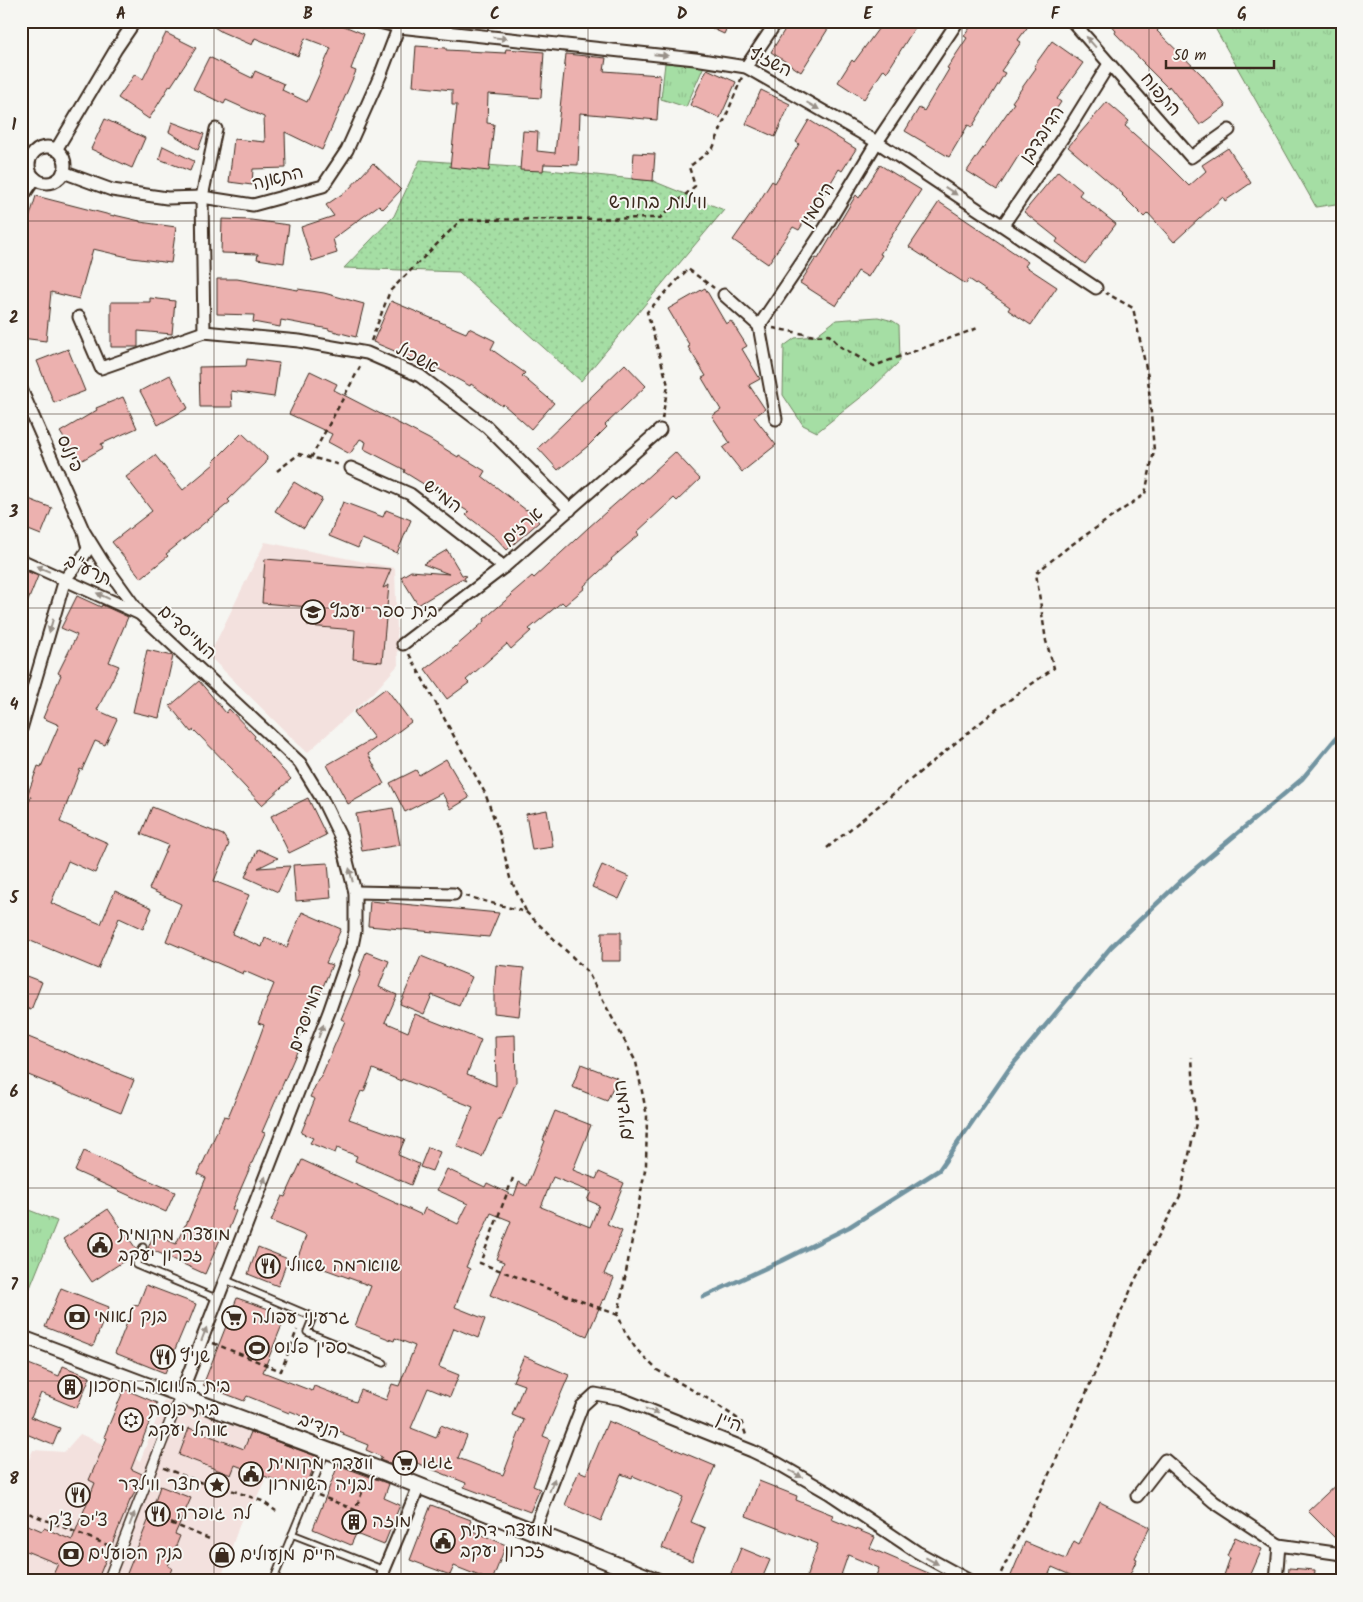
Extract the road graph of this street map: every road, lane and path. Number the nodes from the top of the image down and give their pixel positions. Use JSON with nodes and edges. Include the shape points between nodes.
{"nodes":[{"id":1,"x":135,"y":21,"type":"edge"},
{"id":2,"x":375,"y":21,"type":"edge"},
{"id":3,"x":777,"y":21,"type":"edge"},
{"id":4,"x":958,"y":21,"type":"edge"},
{"id":5,"x":1072,"y":21,"type":"edge"},
{"id":6,"x":400,"y":24,"type":"edge"},
{"id":7,"x":1110,"y":64,"type":"junction"},
{"id":8,"x":746,"y":67,"type":"junction"},
{"id":9,"x":216,"y":129,"type":"dead end"},
{"id":10,"x":1229,"y":130,"type":"dead end"},
{"id":11,"x":877,"y":142,"type":"junction"},
{"id":12,"x":56,"y":150,"type":"junction"},
{"id":13,"x":26,"y":155,"type":"edge"},
{"id":14,"x":63,"y":172,"type":"junction"},
{"id":15,"x":35,"y":178,"type":"junction"},
{"id":16,"x":202,"y":197,"type":"junction"},
{"id":17,"x":21,"y":199,"type":"edge"},
{"id":18,"x":1003,"y":225,"type":"junction"},
{"id":19,"x":1096,"y":288,"type":"joint"},
{"id":20,"x":724,"y":295,"type":"joint"},
{"id":21,"x":79,"y":318,"type":"dead end"},
{"id":22,"x":759,"y":326,"type":"junction"},
{"id":23,"x":978,"y":328,"type":"dead end"},
{"id":24,"x":204,"y":332,"type":"junction"},
{"id":25,"x":367,"y":353,"type":"junction"},
{"id":26,"x":21,"y":389,"type":"edge"},
{"id":27,"x":776,"y":419,"type":"dead end"},
{"id":28,"x":660,"y":430,"type":"joint"},
{"id":29,"x":311,"y":458,"type":"junction"},
{"id":30,"x":351,"y":468,"type":"joint"},
{"id":31,"x":277,"y":471,"type":"dead end"},
{"id":32,"x":570,"y":510,"type":"junction"},
{"id":33,"x":84,"y":532,"type":"junction"},
{"id":34,"x":21,"y":560,"type":"edge"},
{"id":35,"x":504,"y":567,"type":"junction"},
{"id":36,"x":65,"y":579,"type":"junction"},
{"id":37,"x":140,"y":614,"type":"junction"},
{"id":38,"x":403,"y":644,"type":"joint"},
{"id":39,"x":21,"y":729,"type":"edge"},
{"id":40,"x":826,"y":848,"type":"dead end"},
{"id":41,"x":355,"y":892,"type":"junction"},
{"id":42,"x":454,"y":894,"type":"joint"},
{"id":43,"x":526,"y":912,"type":"junction"},
{"id":44,"x":1192,"y":1057,"type":"dead end"},
{"id":45,"x":513,"y":1178,"type":"dead end"},
{"id":46,"x":143,"y":1247,"type":"dead end"},
{"id":47,"x":226,"y":1280,"type":"junction"},
{"id":48,"x":218,"y":1299,"type":"junction"},
{"id":49,"x":304,"y":1312,"type":"junction"},
{"id":50,"x":618,"y":1315,"type":"junction"},
{"id":51,"x":21,"y":1336,"type":"edge"},
{"id":52,"x":203,"y":1338,"type":"junction"},
{"id":53,"x":384,"y":1363,"type":"dead end"},
{"id":54,"x":180,"y":1396,"type":"junction"},
{"id":55,"x":329,"y":1450,"type":"junction"},
{"id":56,"x":752,"y":1451,"type":"junction"},
{"id":57,"x":153,"y":1463,"type":"junction"},
{"id":58,"x":372,"y":1467,"type":"junction"},
{"id":59,"x":419,"y":1486,"type":"junction"},
{"id":60,"x":310,"y":1492,"type":"junction"},
{"id":61,"x":1137,"y":1496,"type":"dead end"},
{"id":62,"x":136,"y":1509,"type":"junction"},
{"id":63,"x":21,"y":1510,"type":"edge"},
{"id":64,"x":276,"y":1511,"type":"dead end"},
{"id":65,"x":534,"y":1531,"type":"junction"},
{"id":66,"x":292,"y":1534,"type":"junction"},
{"id":67,"x":212,"y":1540,"type":"dead end"},
{"id":68,"x":1279,"y":1545,"type":"junction"},
{"id":69,"x":120,"y":1550,"type":"junction"},
{"id":70,"x":1342,"y":1554,"type":"edge"},
{"id":71,"x":383,"y":1576,"type":"edge"},
{"id":72,"x":108,"y":1581,"type":"edge"},
{"id":73,"x":273,"y":1581,"type":"edge"},
{"id":74,"x":657,"y":1581,"type":"edge"},
{"id":75,"x":970,"y":1581,"type":"edge"},
{"id":76,"x":997,"y":1581,"type":"edge"},
{"id":77,"x":1276,"y":1581,"type":"edge"}],
"edges":[{"from":1,"to":12,"type":"street"},
{"from":2,"to":6,"type":"street","name":"השזיף"},
{"from":3,"to":8,"type":"street"},
{"from":4,"to":11,"type":"street","name":"היסמין"},
{"from":7,"to":5,"type":"street","name":"התפוח","one_way":true},
{"from":6,"to":8,"type":"street","name":"השזיף","one_way":true},
{"from":6,"to":16,"type":"street","name":"התאנה","via":[[347,150],[323,186],[253,205]]},
{"from":7,"to":10,"type":"street","name":"התפוח","via":[[1191,158]]},
{"from":7,"to":18,"type":"street","name":"הדובדבן"},
{"from":8,"to":11,"type":"street","name":"השזיף","one_way":true},
{"from":8,"to":25,"type":"path","via":[[713,148],[689,167],[695,186],[660,218],[461,220],[390,291]]},
{"from":9,"to":16,"type":"street"},
{"from":11,"to":18,"type":"street","name":"השזיף","one_way":true},
{"from":11,"to":22,"type":"street","name":"היסמין","via":[[825,228]]},
{"from":12,"to":13,"type":"street","via":[[51,147]]},
{"from":12,"to":14,"type":"street","via":[[63,157]]},
{"from":13,"to":15,"type":"street"},
{"from":14,"to":15,"type":"street","via":[[51,182]]},
{"from":14,"to":16,"type":"street","name":"התאנה","via":[[112,190],[167,198]]},
{"from":15,"to":17,"type":"street"},
{"from":16,"to":24,"type":"street"},
{"from":18,"to":19,"type":"street","name":"השזיף"},
{"from":19,"to":40,"type":"path","via":[[1133,308],[1148,377],[1154,451],[1145,494],[1036,573],[1046,641],[1054,668],[997,709]]},
{"from":20,"to":22,"type":"street"},
{"from":20,"to":28,"type":"path","via":[[688,269],[647,312],[668,385]]},
{"from":21,"to":24,"type":"street","name":"אשכול","via":[[102,368]]},
{"from":22,"to":23,"type":"path","via":[[815,336],[829,335],[874,366]]},
{"from":22,"to":27,"type":"street"},
{"from":24,"to":25,"type":"street","name":"אשכול","via":[[299,341]]},
{"from":25,"to":29,"type":"path"},
{"from":25,"to":32,"type":"street","name":"אשכול","via":[[420,376],[487,427]]},
{"from":26,"to":33,"type":"street","name":"פינלס"},
{"from":28,"to":32,"type":"street","name":"ארזים"},
{"from":29,"to":30,"type":"path"},
{"from":29,"to":31,"type":"path","via":[[299,454]]},
{"from":30,"to":35,"type":"street","name":"המייש","via":[[410,494]]},
{"from":32,"to":35,"type":"street","name":"ארזים"},
{"from":33,"to":36,"type":"street","via":[[88,549]]},
{"from":33,"to":37,"type":"street","name":"המייסדים"},
{"from":36,"to":34,"type":"street","name":"תרע\"ב","one_way":true},
{"from":35,"to":38,"type":"street","name":"ארזים"},
{"from":37,"to":36,"type":"street","name":"תרע\"ב","one_way":true},
{"from":36,"to":39,"type":"street","one_way":true},
{"from":41,"to":37,"type":"street","name":"המייסדים","one_way":true,"via":[[341,838],[300,763]]},
{"from":38,"to":43,"type":"path","via":[[485,793],[500,835],[510,878]]},
{"from":41,"to":42,"type":"street"},
{"from":47,"to":41,"type":"street","name":"המייסדים","one_way":true,"via":[[352,946]]},
{"from":42,"to":43,"type":"path"},
{"from":43,"to":50,"type":"path","name":"המגינים","via":[[587,971],[636,1062],[647,1116],[646,1165]]},
{"from":44,"to":76,"type":"path","via":[[1196,1123],[1180,1196],[1134,1280],[1068,1435]]},
{"from":45,"to":50,"type":"path","via":[[480,1263]]},
{"from":46,"to":48,"type":"lane","via":[[136,1265]]},
{"from":47,"to":48,"type":"street","name":"המייסדים"},
{"from":47,"to":49,"type":"lane"},
{"from":52,"to":48,"type":"street","name":"המייסדים","one_way":true},
{"from":49,"to":52,"type":"path","via":[[281,1371]]},
{"from":49,"to":53,"type":"lane","via":[[313,1316],[307,1332]]},
{"from":50,"to":56,"type":"path","via":[[636,1349],[657,1370],[741,1421]]},
{"from":51,"to":54,"type":"street","name":"הנדיב"},
{"from":52,"to":54,"type":"street","name":"המייסדים"},
{"from":54,"to":55,"type":"street","name":"הנדיב"},
{"from":54,"to":57,"type":"street","name":"המייסדים"},
{"from":55,"to":58,"type":"street","name":"הנדיב"},
{"from":55,"to":60,"type":"lane"},
{"from":65,"to":56,"type":"street","name":"היין","one_way":true,"via":[[582,1406],[595,1394],[622,1399]]},
{"from":56,"to":75,"type":"street","name":"היין","one_way":true,"via":[[829,1493],[917,1552]]},
{"from":57,"to":62,"type":"street","name":"המייסדים"},
{"from":57,"to":64,"type":"path","via":[[215,1488],[262,1501]]},
{"from":58,"to":59,"type":"street","name":"הנדיב"},
{"from":58,"to":60,"type":"path","via":[[355,1510]]},
{"from":59,"to":65,"type":"street","name":"הנדיב"},
{"from":59,"to":71,"type":"street"},
{"from":60,"to":66,"type":"lane"},
{"from":61,"to":68,"type":"street","via":[[1165,1460],[1214,1502]]},
{"from":62,"to":67,"type":"path"},
{"from":69,"to":62,"type":"street","name":"המייסדים","one_way":true},
{"from":63,"to":69,"type":"path"},
{"from":65,"to":74,"type":"street","name":"הנדיב"},
{"from":66,"to":71,"type":"lane"},
{"from":66,"to":73,"type":"lane"},
{"from":68,"to":70,"type":"street"},
{"from":68,"to":77,"type":"street"},
{"from":69,"to":72,"type":"street","name":"המייסדים"}]}
